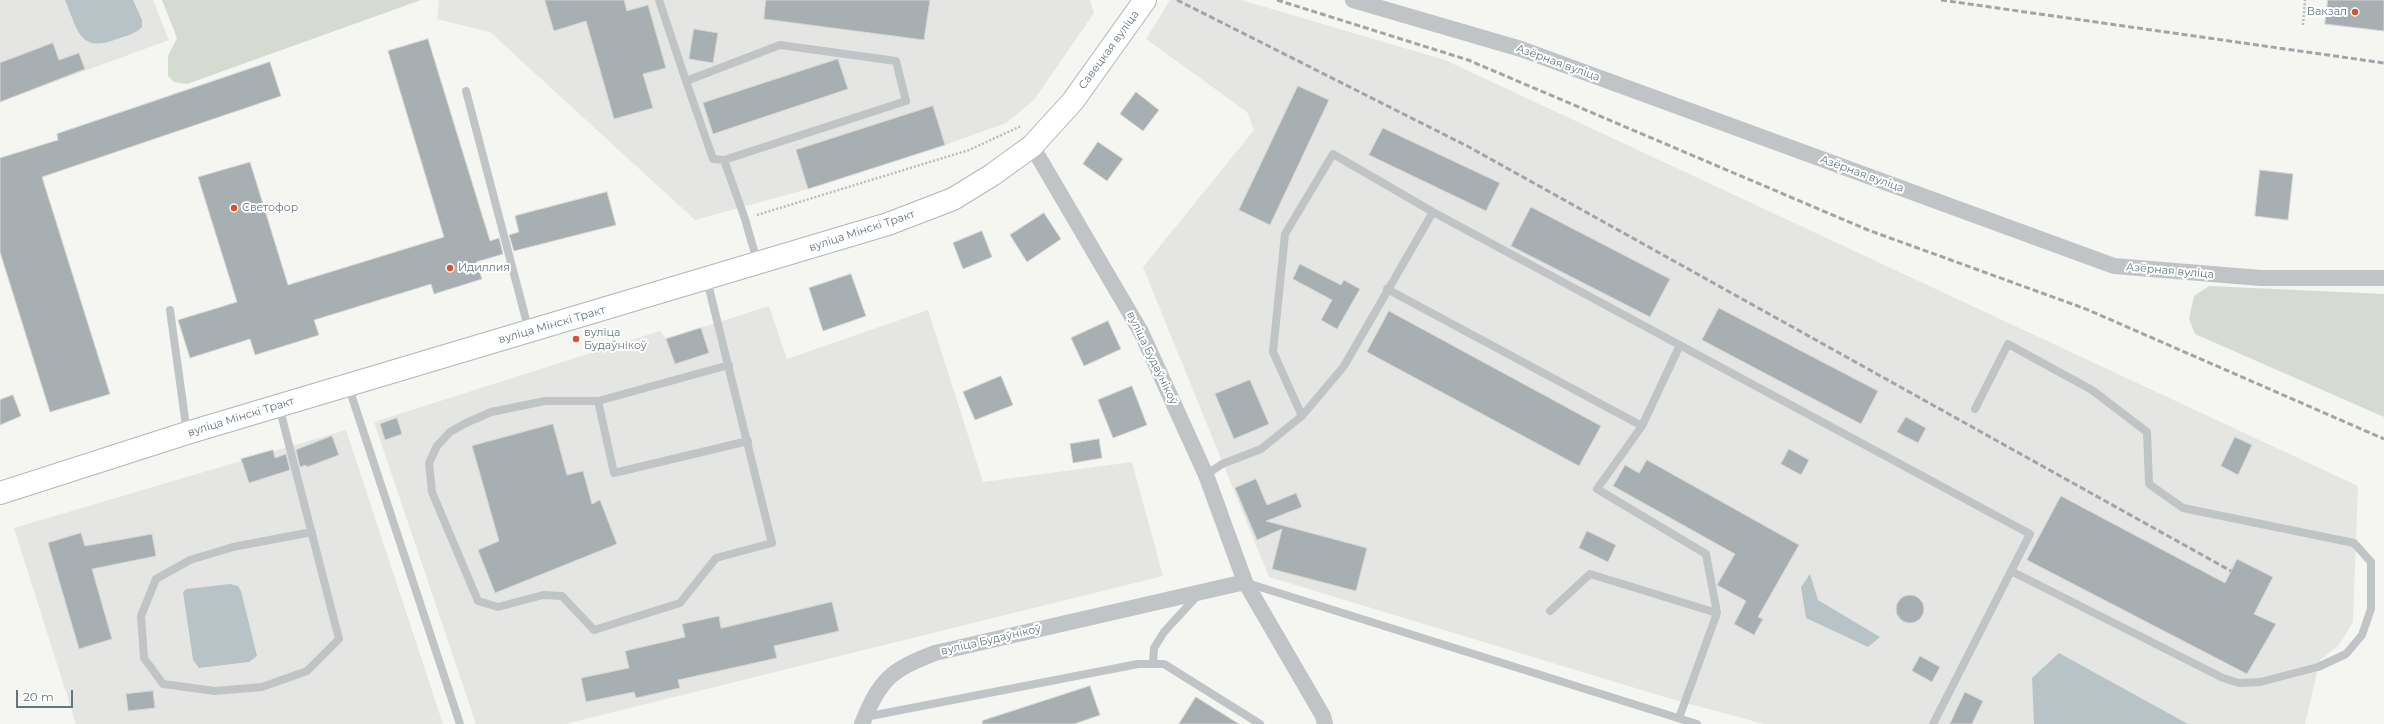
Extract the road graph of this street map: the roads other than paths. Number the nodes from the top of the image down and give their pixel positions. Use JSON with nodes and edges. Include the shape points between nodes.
{"nodes":[{"id":1,"x":659,"y":0,"type":"edge"},
{"id":2,"x":1145,"y":0,"type":"edge"},
{"id":3,"x":1353,"y":0,"type":"edge"},
{"id":4,"x":686,"y":81,"type":"junction"},
{"id":5,"x":466,"y":91,"type":"dead end"},
{"id":6,"x":1073,"y":101,"type":"joint"},
{"id":7,"x":1032,"y":146,"type":"junction"},
{"id":8,"x":724,"y":160,"type":"junction"},
{"id":9,"x":1433,"y":212,"type":"junction"},
{"id":10,"x":757,"y":264,"type":"junction"},
{"id":11,"x":2384,"y":278,"type":"edge"},
{"id":12,"x":707,"y":279,"type":"junction"},
{"id":13,"x":1387,"y":289,"type":"junction"},
{"id":14,"x":170,"y":310,"type":"dead end"},
{"id":15,"x":530,"y":332,"type":"junction"},
{"id":16,"x":1680,"y":347,"type":"junction"},
{"id":17,"x":730,"y":365,"type":"junction"},
{"id":18,"x":348,"y":386,"type":"junction"},
{"id":19,"x":598,"y":401,"type":"junction"},
{"id":20,"x":279,"y":406,"type":"junction"},
{"id":21,"x":1974,"y":409,"type":"dead end"},
{"id":22,"x":1302,"y":416,"type":"junction"},
{"id":23,"x":1642,"y":426,"type":"junction"},
{"id":24,"x":187,"y":433,"type":"junction"},
{"id":25,"x":748,"y":441,"type":"junction"},
{"id":26,"x":1206,"y":475,"type":"junction"},
{"id":27,"x":0,"y":493,"type":"edge"},
{"id":28,"x":312,"y":532,"type":"junction"},
{"id":29,"x":2011,"y":571,"type":"junction"},
{"id":30,"x":1245,"y":582,"type":"junction"},
{"id":31,"x":1202,"y":592,"type":"junction"},
{"id":32,"x":1550,"y":611,"type":"dead end"},
{"id":33,"x":1717,"y":613,"type":"junction"},
{"id":34,"x":1153,"y":664,"type":"junction"},
{"id":35,"x":1679,"y":718,"type":"junction"},
{"id":36,"x":864,"y":720,"type":"edge"},
{"id":37,"x":460,"y":724,"type":"edge"},
{"id":38,"x":1260,"y":724,"type":"edge"},
{"id":39,"x":1325,"y":724,"type":"edge"},
{"id":40,"x":1697,"y":724,"type":"edge"},
{"id":41,"x":1933,"y":724,"type":"edge"}],
"edges":[{"from":1,"to":4,"type":"lane"},
{"from":2,"to":6,"type":"street","name":"Савецкая вуліца"},
{"from":3,"to":11,"type":"street","name":"Азёрная вуліца","via":[[1521,49],[2114,266],[2261,278]]},
{"from":4,"to":8,"type":"lane","via":[[713,159]]},
{"from":4,"to":8,"type":"lane","via":[[780,45],[896,62],[906,101]]},
{"from":5,"to":15,"type":"lane"},
{"from":6,"to":7,"type":"street","name":"вуліца Мінскі Тракт"},
{"from":7,"to":10,"type":"street","name":"вуліца Мінскі Тракт","via":[[953,199],[888,224]]},
{"from":7,"to":26,"type":"street","name":"вуліца Будаўнікоў","via":[[1141,332]]},
{"from":8,"to":10,"type":"lane","via":[[745,219]]},
{"from":9,"to":13,"type":"lane"},
{"from":9,"to":16,"type":"lane"},
{"from":9,"to":22,"type":"lane","via":[[1333,154],[1285,234],[1274,352]]},
{"from":10,"to":12,"type":"street","name":"вуліца Мінскі Тракт"},
{"from":12,"to":15,"type":"street","name":"вуліца Мінскі Тракт"},
{"from":12,"to":17,"type":"lane"},
{"from":13,"to":22,"type":"lane","via":[[1344,366]]},
{"from":13,"to":23,"type":"lane"},
{"from":14,"to":24,"type":"lane"},
{"from":15,"to":18,"type":"street","name":"вуліца Мінскі Тракт"},
{"from":16,"to":23,"type":"lane"},
{"from":16,"to":29,"type":"lane","via":[[2030,534]]},
{"from":17,"to":19,"type":"lane"},
{"from":17,"to":25,"type":"lane"},
{"from":18,"to":20,"type":"street","name":"вуліца Мінскі Тракт"},
{"from":18,"to":37,"type":"lane"},
{"from":19,"to":25,"type":"lane","via":[[614,473]]},
{"from":19,"to":25,"type":"lane","via":[[545,401],[491,412],[450,432],[437,446],[429,463],[432,492],[478,601],[498,607],[543,595],[562,596],[594,630],[680,603],[716,558],[772,543]]},
{"from":20,"to":24,"type":"street","name":"вуліца Мінскі Тракт"},
{"from":20,"to":28,"type":"lane"},
{"from":21,"to":29,"type":"lane","via":[[2008,344],[2092,390],[2147,432],[2149,484],[2183,508],[2354,544],[2371,562],[2371,609],[2362,635],[2346,654],[2318,667],[2260,682],[2239,683],[2223,678]]},
{"from":22,"to":26,"type":"lane","via":[[1261,449],[1222,464]]},
{"from":23,"to":33,"type":"lane","via":[[1597,488],[1706,554]]},
{"from":24,"to":27,"type":"street","name":"вуліца Мінскі Тракт"},
{"from":26,"to":30,"type":"street","name":"вуліца Будаўнікоў"},
{"from":28,"to":28,"type":"lane","via":[[339,639],[307,671],[262,688],[215,691],[163,684],[144,658],[143,651],[141,616],[156,579],[190,560],[233,547]]},
{"from":29,"to":41,"type":"lane"},
{"from":30,"to":31,"type":"street","name":"вуліца Будаўнікоў"},
{"from":30,"to":35,"type":"lane"},
{"from":30,"to":39,"type":"street","name":"вуліца Будаўнікоў","via":[[1323,716]]},
{"from":31,"to":34,"type":"lane","via":[[1164,632],[1154,648]]},
{"from":31,"to":36,"type":"street","name":"вуліца Будаўнікоў","via":[[935,653],[909,663],[889,676],[870,704]]},
{"from":32,"to":33,"type":"lane","via":[[1590,574]]},
{"from":33,"to":35,"type":"lane"},
{"from":34,"to":36,"type":"lane","via":[[1138,664]]},
{"from":34,"to":38,"type":"lane","via":[[1164,664]]},
{"from":35,"to":40,"type":"lane"}]}
